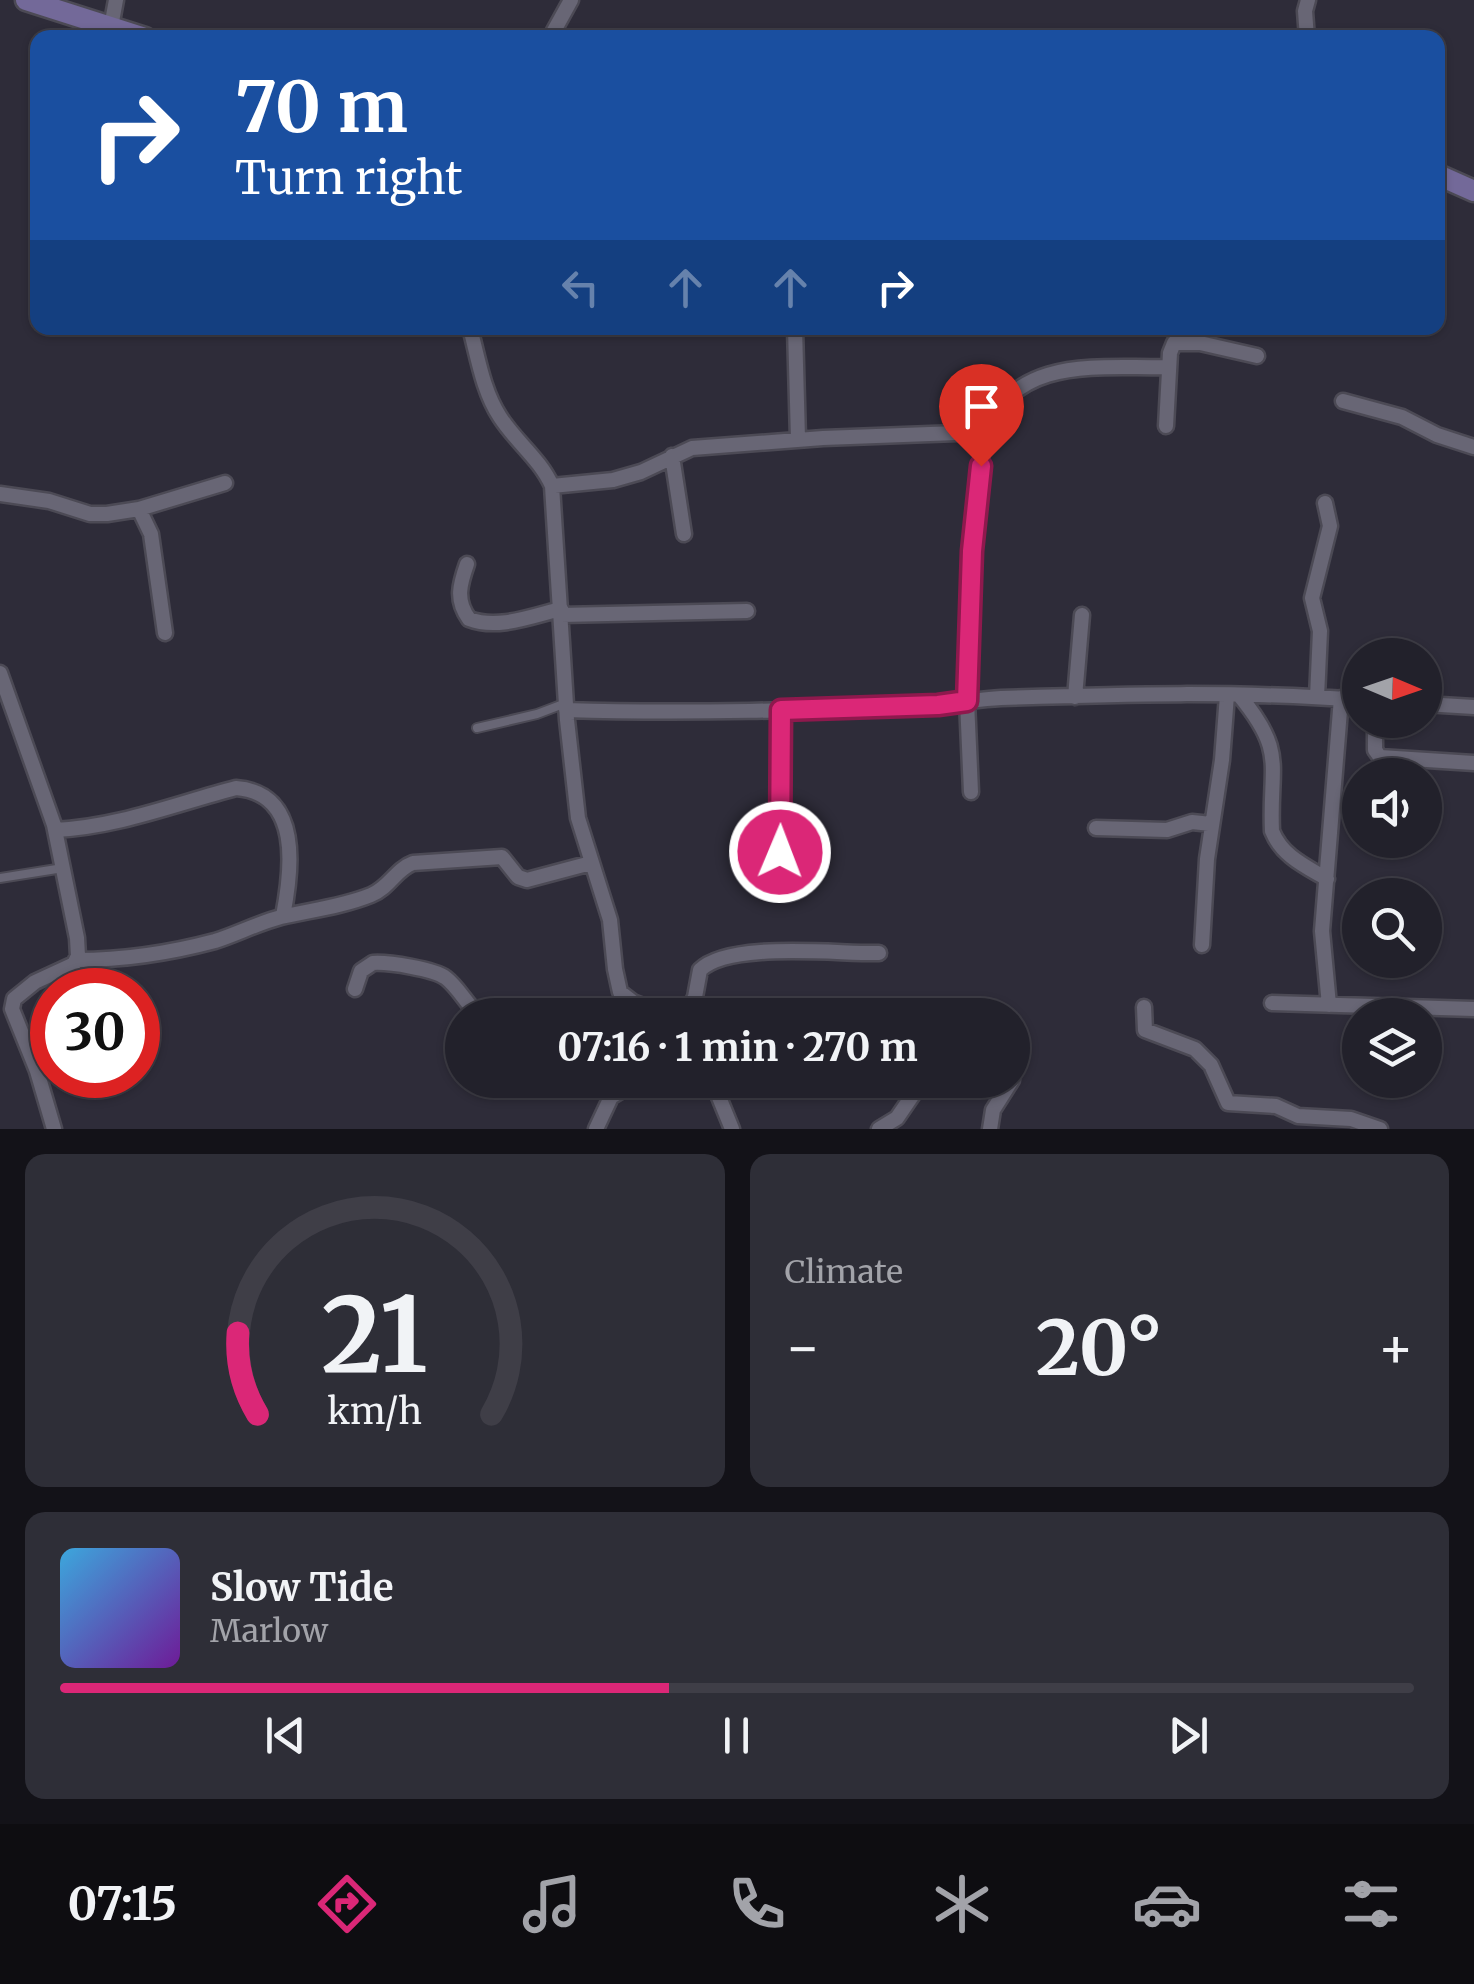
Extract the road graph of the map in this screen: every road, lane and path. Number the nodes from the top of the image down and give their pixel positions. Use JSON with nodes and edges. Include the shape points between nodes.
{"nodes":[{"id":1,"x":26,"y":0,"type":"edge"},
{"id":2,"x":116,"y":0,"type":"edge"},
{"id":3,"x":571,"y":0,"type":"edge"},
{"id":4,"x":1308,"y":0,"type":"edge"},
{"id":5,"x":111,"y":28,"type":"junction"},
{"id":6,"x":118,"y":30,"type":"edge"},
{"id":7,"x":554,"y":30,"type":"edge"},
{"id":8,"x":1306,"y":30,"type":"edge"},
{"id":9,"x":1445,"y":178,"type":"edge"},
{"id":10,"x":1474,"y":190,"type":"edge"},
{"id":11,"x":472,"y":335,"type":"edge"},
{"id":12,"x":795,"y":335,"type":"edge"},
{"id":13,"x":1257,"y":356,"type":"dead end"},
{"id":14,"x":1169,"y":367,"type":"junction"},
{"id":15,"x":1343,"y":401,"type":"dead end"},
{"id":16,"x":1166,"y":426,"type":"dead end"},
{"id":17,"x":984,"y":432,"type":"junction"},
{"id":18,"x":798,"y":439,"type":"junction"},
{"id":19,"x":1474,"y":447,"type":"edge"},
{"id":20,"x":672,"y":456,"type":"junction"},
{"id":21,"x":224,"y":483,"type":"dead end"},
{"id":22,"x":552,"y":486,"type":"junction"},
{"id":23,"x":0,"y":494,"type":"edge"},
{"id":24,"x":1325,"y":503,"type":"dead end"},
{"id":25,"x":140,"y":509,"type":"junction"},
{"id":26,"x":684,"y":534,"type":"dead end"},
{"id":27,"x":467,"y":564,"type":"dead end"},
{"id":28,"x":747,"y":611,"type":"dead end"},
{"id":29,"x":561,"y":612,"type":"junction"},
{"id":30,"x":1082,"y":614,"type":"dead end"},
{"id":31,"x":165,"y":634,"type":"dead end"},
{"id":32,"x":0,"y":673,"type":"edge"},
{"id":33,"x":1233,"y":695,"type":"junction"},
{"id":34,"x":1074,"y":697,"type":"junction"},
{"id":35,"x":1318,"y":697,"type":"junction"},
{"id":36,"x":1341,"y":698,"type":"joint"},
{"id":37,"x":967,"y":701,"type":"junction"},
{"id":38,"x":1442,"y":705,"type":"edge"},
{"id":39,"x":566,"y":706,"type":"junction"},
{"id":40,"x":1474,"y":706,"type":"edge"},
{"id":41,"x":781,"y":710,"type":"junction"},
{"id":42,"x":477,"y":728,"type":"dead end"},
{"id":43,"x":1375,"y":738,"type":"edge"},
{"id":44,"x":1474,"y":763,"type":"edge"},
{"id":45,"x":971,"y":792,"type":"dead end"},
{"id":46,"x":1211,"y":824,"type":"junction"},
{"id":47,"x":1096,"y":828,"type":"dead end"},
{"id":48,"x":55,"y":830,"type":"junction"},
{"id":49,"x":780,"y":852,"type":"dead end"},
{"id":50,"x":591,"y":864,"type":"junction"},
{"id":51,"x":63,"y":868,"type":"junction"},
{"id":52,"x":0,"y":878,"type":"edge"},
{"id":53,"x":1327,"y":879,"type":"junction"},
{"id":54,"x":283,"y":916,"type":"junction"},
{"id":55,"x":1202,"y":945,"type":"dead end"},
{"id":56,"x":879,"y":953,"type":"dead end"},
{"id":57,"x":77,"y":960,"type":"junction"},
{"id":58,"x":355,"y":988,"type":"dead end"},
{"id":59,"x":462,"y":998,"type":"edge"},
{"id":60,"x":625,"y":998,"type":"edge"},
{"id":61,"x":695,"y":998,"type":"edge"},
{"id":62,"x":1272,"y":1003,"type":"dead end"},
{"id":63,"x":1330,"y":1004,"type":"junction"},
{"id":64,"x":1144,"y":1007,"type":"dead end"},
{"id":65,"x":1474,"y":1009,"type":"edge"},
{"id":66,"x":611,"y":1098,"type":"edge"},
{"id":67,"x":719,"y":1098,"type":"edge"},
{"id":68,"x":910,"y":1098,"type":"edge"},
{"id":69,"x":1001,"y":1098,"type":"edge"},
{"id":70,"x":731,"y":1126,"type":"edge"},
{"id":71,"x":54,"y":1129,"type":"edge"},
{"id":72,"x":596,"y":1129,"type":"edge"},
{"id":73,"x":750,"y":1129,"type":"edge"},
{"id":74,"x":879,"y":1129,"type":"edge"},
{"id":75,"x":990,"y":1129,"type":"edge"},
{"id":76,"x":1380,"y":1129,"type":"edge"}],
"edges":[{"from":1,"to":5,"type":"main road"},
{"from":2,"to":5,"type":"street"},
{"from":3,"to":7,"type":"street"},
{"from":4,"to":8,"type":"street"},
{"from":5,"to":6,"type":"main road"},
{"from":9,"to":10,"type":"main road"},
{"from":11,"to":22,"type":"street","via":[[498,414]]},
{"from":12,"to":18,"type":"street"},
{"from":13,"to":14,"type":"street","via":[[1182,341],[1174,343]]},
{"from":14,"to":16,"type":"street"},
{"from":14,"to":17,"type":"street","via":[[1062,369],[1018,389]]},
{"from":15,"to":19,"type":"street","via":[[1402,416]]},
{"from":17,"to":18,"type":"street"},
{"from":17,"to":37,"type":"street"},
{"from":18,"to":20,"type":"street","via":[[692,448]]},
{"from":20,"to":22,"type":"street","via":[[612,480]]},
{"from":20,"to":26,"type":"street"},
{"from":21,"to":25,"type":"street"},
{"from":22,"to":29,"type":"street"},
{"from":23,"to":25,"type":"street","via":[[90,514]]},
{"from":24,"to":35,"type":"street","via":[[1330,526],[1312,598],[1320,631]]},
{"from":25,"to":31,"type":"street","via":[[151,534]]},
{"from":27,"to":29,"type":"street","via":[[459,598],[469,619],[506,622]]},
{"from":28,"to":29,"type":"street"},
{"from":29,"to":39,"type":"street"},
{"from":30,"to":34,"type":"street"},
{"from":32,"to":48,"type":"street"},
{"from":33,"to":34,"type":"street"},
{"from":33,"to":35,"type":"street"},
{"from":33,"to":46,"type":"street"},
{"from":33,"to":53,"type":"street","via":[[1272,746],[1276,842]]},
{"from":34,"to":37,"type":"street"},
{"from":35,"to":36,"type":"street"},
{"from":36,"to":53,"type":"street"},
{"from":37,"to":41,"type":"street"},
{"from":37,"to":45,"type":"street"},
{"from":38,"to":40,"type":"street"},
{"from":39,"to":41,"type":"street"},
{"from":39,"to":42,"type":"lane"},
{"from":39,"to":50,"type":"street","via":[[578,818]]},
{"from":41,"to":49,"type":"street"},
{"from":43,"to":44,"type":"street","via":[[1380,757]]},
{"from":46,"to":47,"type":"street"},
{"from":46,"to":55,"type":"street"},
{"from":48,"to":51,"type":"street"},
{"from":48,"to":54,"type":"street","via":[[128,820],[250,789],[282,817],[292,853]]},
{"from":50,"to":54,"type":"street","via":[[527,880],[494,856],[408,864],[377,893]]},
{"from":50,"to":60,"type":"street"},
{"from":51,"to":52,"type":"lane"},
{"from":51,"to":57,"type":"street"},
{"from":53,"to":63,"type":"street","via":[[1322,945]]},
{"from":54,"to":57,"type":"street","via":[[152,955]]},
{"from":56,"to":61,"type":"street","via":[[785,951],[712,961],[700,970]]},
{"from":57,"to":71,"type":"street","via":[[35,982],[12,1009]]},
{"from":58,"to":59,"type":"street","via":[[361,971],[373,963],[439,974]]},
{"from":62,"to":63,"type":"street"},
{"from":63,"to":65,"type":"street"},
{"from":64,"to":76,"type":"street","via":[[1145,1030],[1194,1048],[1211,1065],[1228,1103],[1276,1106],[1298,1116],[1351,1119]]},
{"from":66,"to":72,"type":"street"},
{"from":67,"to":70,"type":"street"},
{"from":68,"to":74,"type":"street"},
{"from":69,"to":75,"type":"street"},
{"from":70,"to":73,"type":"street"}]}
